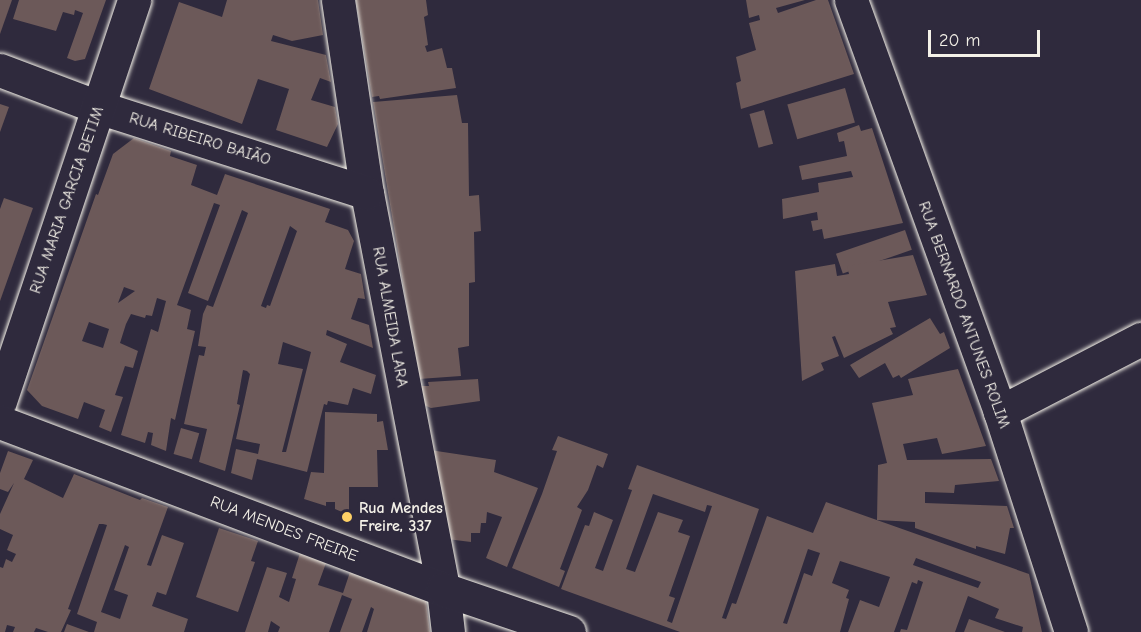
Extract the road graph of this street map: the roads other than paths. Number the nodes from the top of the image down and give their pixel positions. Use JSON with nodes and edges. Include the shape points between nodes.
{"nodes":[{"id":1,"x":135,"y":0,"type":"edge"},
{"id":2,"x":338,"y":0,"type":"edge"},
{"id":3,"x":851,"y":0,"type":"edge"},
{"id":4,"x":0,"y":70,"type":"edge"},
{"id":5,"x":98,"y":107,"type":"junction"},
{"id":6,"x":367,"y":193,"type":"junction"},
{"id":7,"x":1141,"y":339,"type":"edge"},
{"id":8,"x":0,"y":401,"type":"edge"},
{"id":9,"x":1000,"y":412,"type":"junction"},
{"id":10,"x":0,"y":422,"type":"edge"},
{"id":11,"x":443,"y":589,"type":"junction"},
{"id":12,"x":448,"y":632,"type":"edge"},
{"id":13,"x":569,"y":632,"type":"edge"},
{"id":14,"x":1071,"y":632,"type":"edge"}],
"edges":[{"from":1,"to":5,"type":"street","name":"RUA MARIA GARCIA BETIM"},
{"from":2,"to":6,"type":"street","name":"RUA ALMEIDA LARA"},
{"from":3,"to":9,"type":"street","name":"RUA BERNARDO ANTUNES ROLIM"},
{"from":4,"to":5,"type":"street","name":"RUA RIBEIRO BAIÃO"},
{"from":5,"to":6,"type":"street","name":"RUA RIBEIRO BAIÃO"},
{"from":5,"to":8,"type":"street","name":"RUA MARIA GARCIA BETIM"},
{"from":6,"to":11,"type":"street","name":"RUA ALMEIDA LARA"},
{"from":7,"to":9,"type":"street"},
{"from":9,"to":14,"type":"street","name":"RUA BERNARDO ANTUNES ROLIM"},
{"from":10,"to":11,"type":"street","name":"RUA MENDES FREIRE"},
{"from":11,"to":12,"type":"street","name":"RUA ALMEIDA LARA"},
{"from":11,"to":13,"type":"street","name":"RUA MENDES FREIRE"}]}
